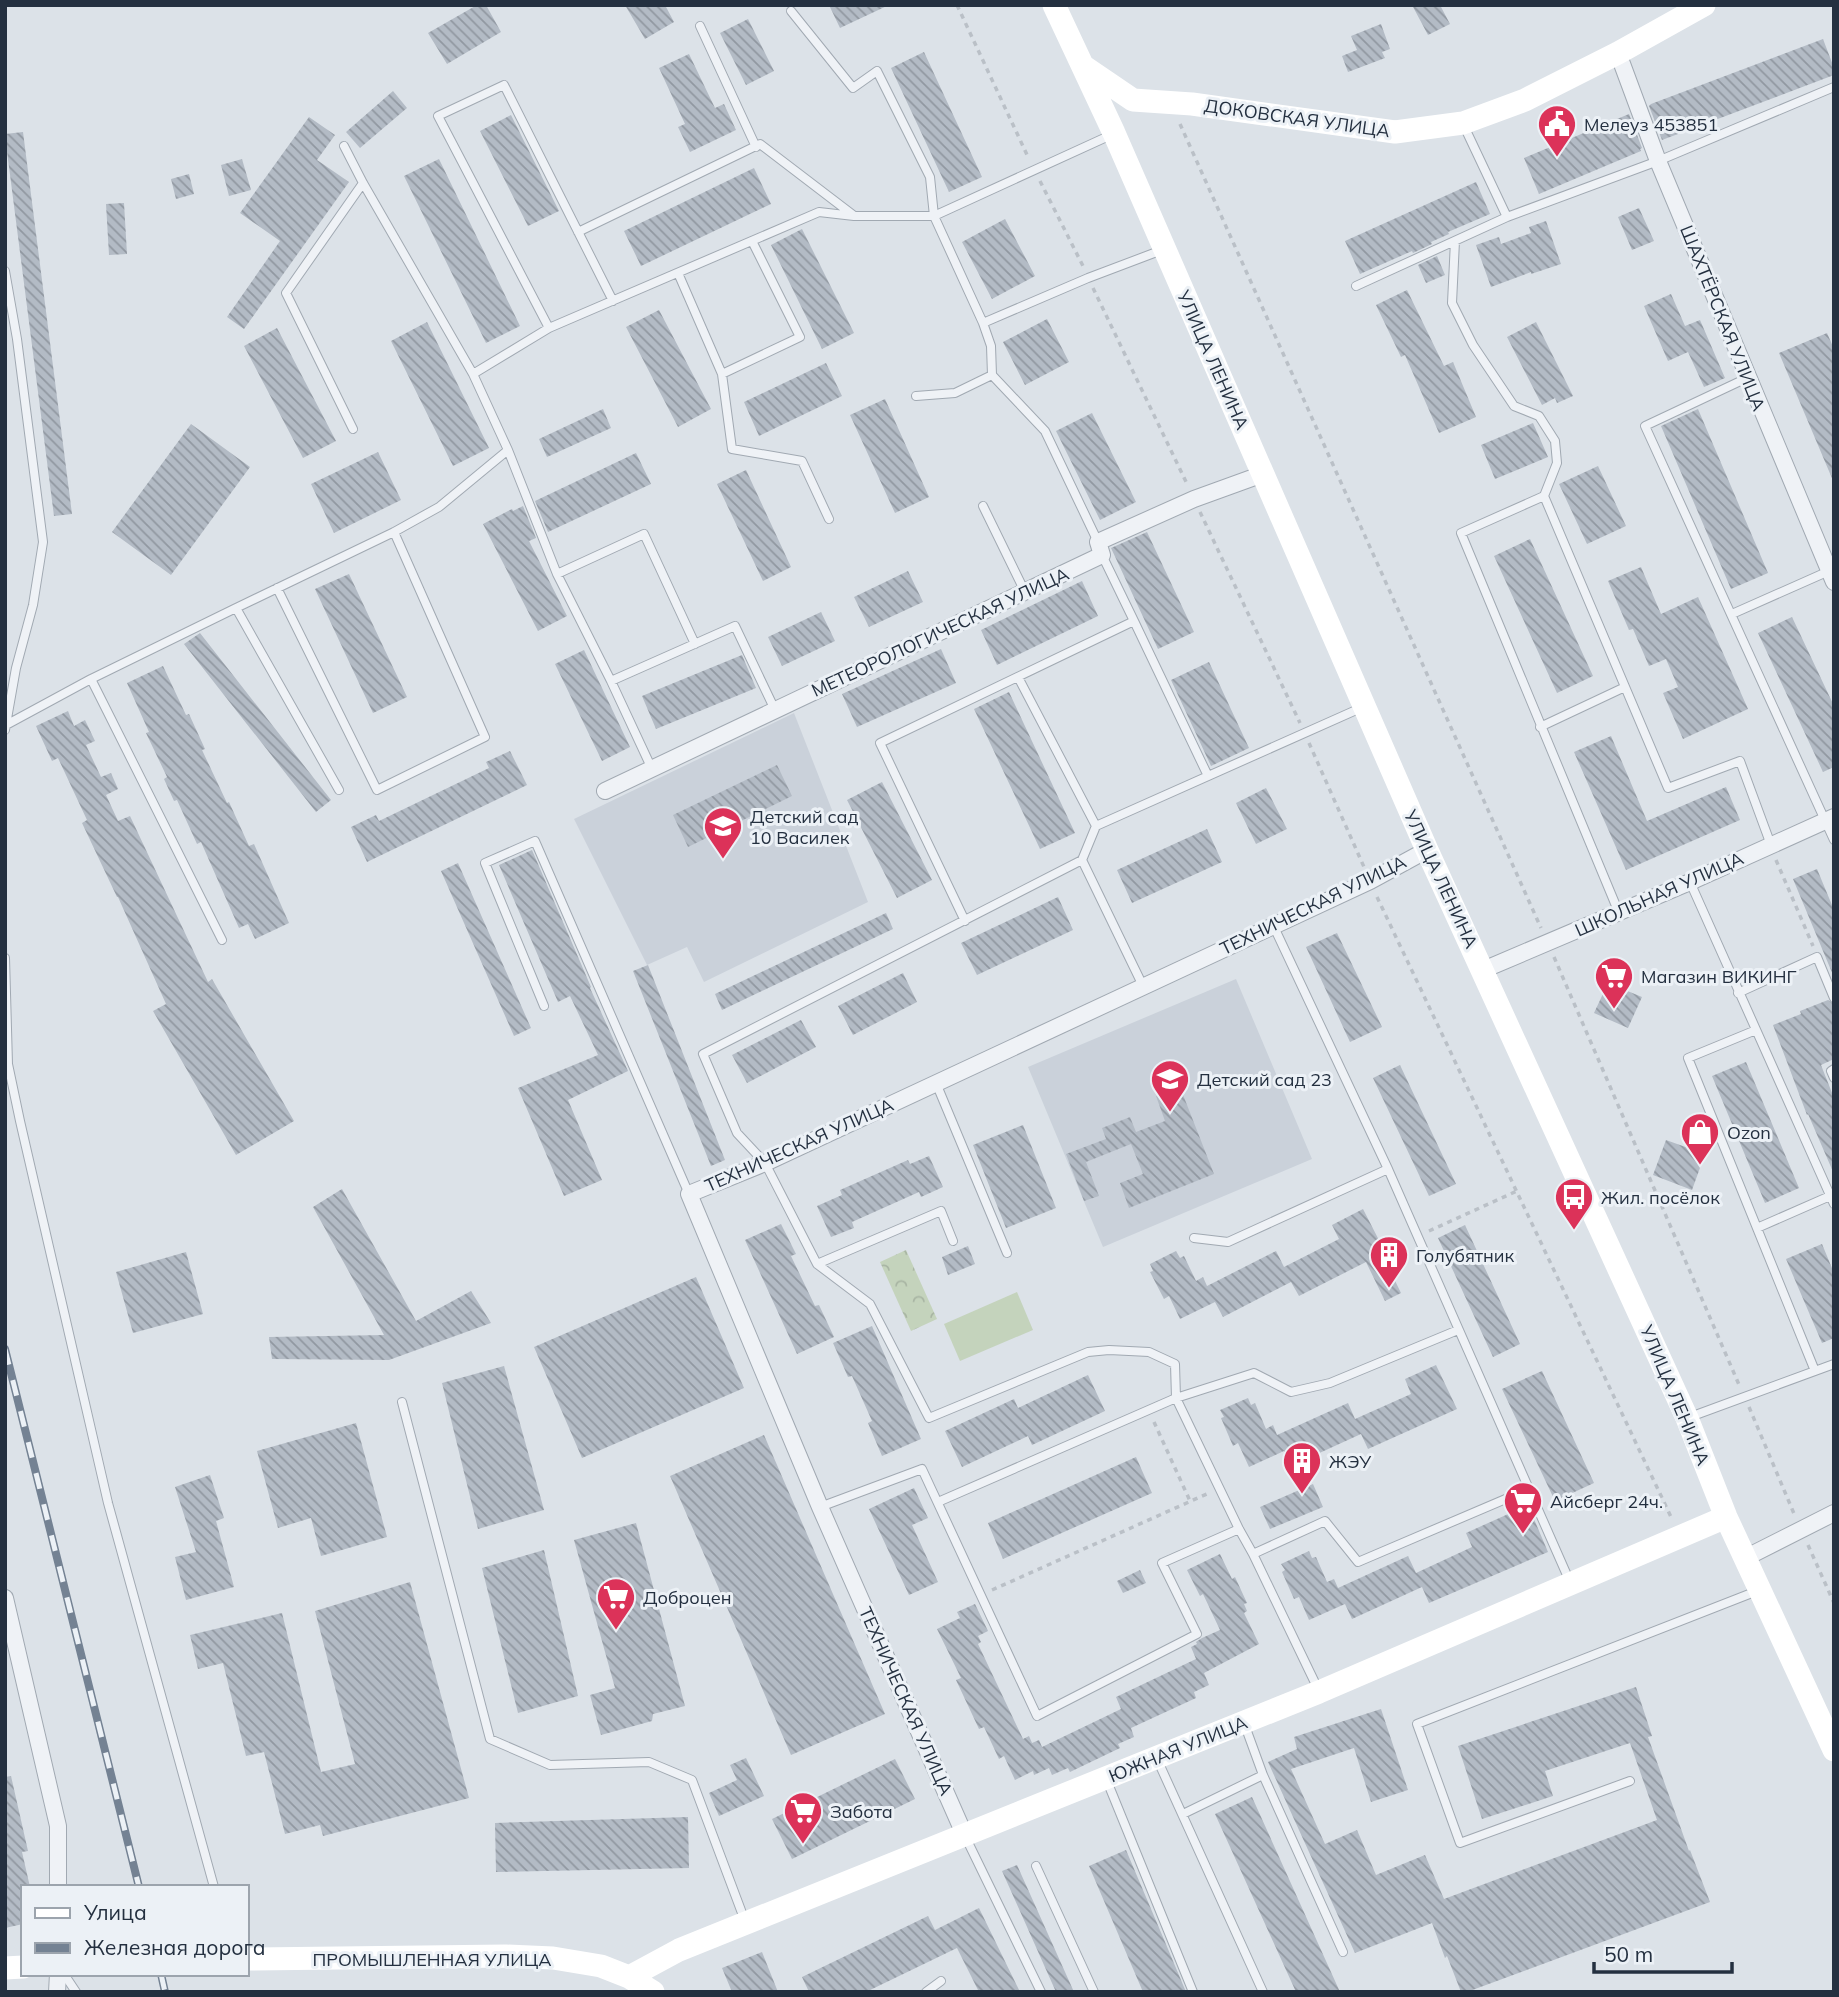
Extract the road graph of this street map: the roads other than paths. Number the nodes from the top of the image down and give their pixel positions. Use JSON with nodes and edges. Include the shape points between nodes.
{"nodes":[{"id":1,"x":1054,"y":5,"type":"edge"},
{"id":2,"x":1704,"y":5,"type":"edge"},
{"id":3,"x":791,"y":11,"type":"dead end"},
{"id":4,"x":700,"y":26,"type":"dead end"},
{"id":5,"x":1618,"y":53,"type":"junction"},
{"id":6,"x":1083,"y":66,"type":"junction"},
{"id":7,"x":1834,"y":87,"type":"edge"},
{"id":8,"x":1463,"y":123,"type":"junction"},
{"id":9,"x":1114,"y":133,"type":"junction"},
{"id":10,"x":344,"y":146,"type":"dead end"},
{"id":11,"x":756,"y":147,"type":"junction"},
{"id":12,"x":1658,"y":161,"type":"junction"},
{"id":13,"x":363,"y":183,"type":"junction"},
{"id":14,"x":854,"y":216,"type":"junction"},
{"id":15,"x":934,"y":216,"type":"junction"},
{"id":16,"x":1507,"y":217,"type":"junction"},
{"id":17,"x":578,"y":232,"type":"junction"},
{"id":18,"x":752,"y":241,"type":"junction"},
{"id":19,"x":1455,"y":241,"type":"junction"},
{"id":20,"x":1164,"y":249,"type":"junction"},
{"id":21,"x":5,"y":271,"type":"edge"},
{"id":22,"x":678,"y":273,"type":"junction"},
{"id":23,"x":1356,"y":286,"type":"dead end"},
{"id":24,"x":612,"y":301,"type":"junction"},
{"id":25,"x":983,"y":323,"type":"junction"},
{"id":26,"x":549,"y":328,"type":"junction"},
{"id":27,"x":473,"y":374,"type":"junction"},
{"id":28,"x":722,"y":374,"type":"junction"},
{"id":29,"x":992,"y":375,"type":"junction"},
{"id":30,"x":1747,"y":378,"type":"junction"},
{"id":31,"x":916,"y":396,"type":"dead end"},
{"id":32,"x":353,"y":429,"type":"dead end"},
{"id":33,"x":508,"y":450,"type":"junction"},
{"id":34,"x":1263,"y":474,"type":"junction"},
{"id":35,"x":1544,"y":496,"type":"junction"},
{"id":36,"x":983,"y":506,"type":"dead end"},
{"id":37,"x":829,"y":519,"type":"dead end"},
{"id":38,"x":394,"y":532,"type":"junction"},
{"id":39,"x":1100,"y":548,"type":"junction"},
{"id":40,"x":557,"y":574,"type":"junction"},
{"id":41,"x":1831,"y":576,"type":"edge"},
{"id":42,"x":277,"y":588,"type":"junction"},
{"id":43,"x":1025,"y":592,"type":"junction"},
{"id":44,"x":236,"y":608,"type":"junction"},
{"id":45,"x":1732,"y":614,"type":"junction"},
{"id":46,"x":1134,"y":621,"type":"junction"},
{"id":47,"x":695,"y":644,"type":"junction"},
{"id":48,"x":1018,"y":677,"type":"junction"},
{"id":49,"x":91,"y":679,"type":"junction"},
{"id":50,"x":611,"y":681,"type":"junction"},
{"id":51,"x":1625,"y":687,"type":"junction"},
{"id":52,"x":1364,"y":706,"type":"junction"},
{"id":53,"x":775,"y":710,"type":"junction"},
{"id":54,"x":6,"y":727,"type":"edge"},
{"id":55,"x":1541,"y":727,"type":"junction"},
{"id":56,"x":652,"y":769,"type":"junction"},
{"id":57,"x":1208,"y":776,"type":"junction"},
{"id":58,"x":339,"y":790,"type":"dead end"},
{"id":59,"x":605,"y":792,"type":"dead end"},
{"id":60,"x":1830,"y":818,"type":"edge"},
{"id":61,"x":1096,"y":826,"type":"junction"},
{"id":62,"x":1834,"y":840,"type":"edge"},
{"id":63,"x":1771,"y":845,"type":"junction"},
{"id":64,"x":1427,"y":850,"type":"junction"},
{"id":65,"x":1082,"y":860,"type":"junction"},
{"id":66,"x":1690,"y":882,"type":"junction"},
{"id":67,"x":1619,"y":913,"type":"junction"},
{"id":68,"x":965,"y":921,"type":"junction"},
{"id":69,"x":1273,"y":925,"type":"junction"},
{"id":70,"x":222,"y":940,"type":"dead end"},
{"id":71,"x":5,"y":958,"type":"edge"},
{"id":72,"x":1483,"y":970,"type":"junction"},
{"id":73,"x":1143,"y":986,"type":"junction"},
{"id":74,"x":1738,"y":993,"type":"junction"},
{"id":75,"x":1834,"y":998,"type":"edge"},
{"id":76,"x":544,"y":1006,"type":"dead end"},
{"id":77,"x":1756,"y":1030,"type":"junction"},
{"id":78,"x":1834,"y":1069,"type":"edge"},
{"id":79,"x":1834,"y":1078,"type":"edge"},
{"id":80,"x":936,"y":1083,"type":"junction"},
{"id":81,"x":765,"y":1163,"type":"junction"},
{"id":82,"x":1388,"y":1170,"type":"junction"},
{"id":83,"x":689,"y":1194,"type":"junction"},
{"id":84,"x":1832,"y":1200,"type":"edge"},
{"id":85,"x":1757,"y":1228,"type":"junction"},
{"id":86,"x":1194,"y":1238,"type":"dead end"},
{"id":87,"x":953,"y":1241,"type":"dead end"},
{"id":88,"x":1007,"y":1253,"type":"dead end"},
{"id":89,"x":817,"y":1264,"type":"junction"},
{"id":90,"x":1458,"y":1330,"type":"junction"},
{"id":91,"x":1834,"y":1364,"type":"edge"},
{"id":92,"x":1815,"y":1371,"type":"junction"},
{"id":93,"x":1176,"y":1398,"type":"junction"},
{"id":94,"x":402,"y":1402,"type":"dead end"},
{"id":95,"x":1687,"y":1418,"type":"junction"},
{"id":96,"x":1529,"y":1489,"type":"junction"},
{"id":97,"x":938,"y":1502,"type":"junction"},
{"id":98,"x":820,"y":1507,"type":"junction"},
{"id":99,"x":1834,"y":1513,"type":"edge"},
{"id":100,"x":1726,"y":1517,"type":"junction"},
{"id":101,"x":1239,"y":1529,"type":"junction"},
{"id":102,"x":1253,"y":1554,"type":"junction"},
{"id":103,"x":1745,"y":1558,"type":"junction"},
{"id":104,"x":1571,"y":1584,"type":"junction"},
{"id":105,"x":1759,"y":1590,"type":"junction"},
{"id":106,"x":5,"y":1598,"type":"edge"},
{"id":107,"x":1320,"y":1692,"type":"junction"},
{"id":108,"x":1244,"y":1722,"type":"junction"},
{"id":109,"x":1834,"y":1750,"type":"edge"},
{"id":110,"x":1157,"y":1758,"type":"junction"},
{"id":111,"x":1263,"y":1775,"type":"junction"},
{"id":112,"x":1105,"y":1779,"type":"junction"},
{"id":113,"x":1630,"y":1781,"type":"dead end"},
{"id":114,"x":1182,"y":1814,"type":"junction"},
{"id":115,"x":965,"y":1836,"type":"junction"},
{"id":116,"x":1036,"y":1866,"type":"dead end"},
{"id":117,"x":58,"y":1885,"type":"edge"},
{"id":118,"x":213,"y":1885,"type":"edge"},
{"id":119,"x":746,"y":1924,"type":"junction"},
{"id":120,"x":1343,"y":1952,"type":"dead end"},
{"id":121,"x":248,"y":1959,"type":"edge"},
{"id":122,"x":66,"y":1976,"type":"edge"},
{"id":123,"x":629,"y":1978,"type":"junction"},
{"id":124,"x":941,"y":1982,"type":"dead end"},
{"id":125,"x":76,"y":1992,"type":"edge"},
{"id":126,"x":653,"y":1992,"type":"edge"},
{"id":127,"x":926,"y":1992,"type":"edge"},
{"id":128,"x":1041,"y":1992,"type":"edge"},
{"id":129,"x":1094,"y":1992,"type":"edge"},
{"id":130,"x":1193,"y":1992,"type":"edge"},
{"id":131,"x":1263,"y":1992,"type":"edge"}],
"edges":[{"from":1,"to":6,"type":"main road","name":"УЛИЦА ЛЕНИНА"},
{"from":2,"to":5,"type":"main road","name":"ДОКОВСКАЯ УЛИЦА"},
{"from":3,"to":15,"type":"lane","via":[[853,88],[877,71],[930,177]]},
{"from":4,"to":11,"type":"lane"},
{"from":5,"to":8,"type":"main road","name":"ДОКОВСКАЯ УЛИЦА","via":[[1525,100]]},
{"from":5,"to":12,"type":"street","name":"ШАХТЁРСКАЯ УЛИЦА"},
{"from":6,"to":8,"type":"main road","name":"ДОКОВСКАЯ УЛИЦА","via":[[1133,100],[1395,132]]},
{"from":6,"to":9,"type":"main road","name":"УЛИЦА ЛЕНИНА"},
{"from":7,"to":12,"type":"lane"},
{"from":8,"to":16,"type":"lane"},
{"from":9,"to":15,"type":"lane"},
{"from":9,"to":20,"type":"main road","name":"УЛИЦА ЛЕНИНА"},
{"from":10,"to":13,"type":"lane"},
{"from":11,"to":14,"type":"lane","via":[[760,144]]},
{"from":11,"to":17,"type":"lane"},
{"from":12,"to":16,"type":"lane"},
{"from":12,"to":30,"type":"street","name":"ШАХТЁРСКАЯ УЛИЦА"},
{"from":13,"to":27,"type":"lane"},
{"from":13,"to":32,"type":"lane","via":[[286,293]]},
{"from":14,"to":15,"type":"lane"},
{"from":14,"to":18,"type":"lane","via":[[818,212]]},
{"from":15,"to":25,"type":"lane"},
{"from":16,"to":19,"type":"lane"},
{"from":17,"to":24,"type":"lane"},
{"from":17,"to":26,"type":"lane","via":[[504,85],[438,116]]},
{"from":18,"to":22,"type":"lane"},
{"from":18,"to":28,"type":"lane","via":[[800,337]]},
{"from":19,"to":23,"type":"lane"},
{"from":19,"to":35,"type":"lane","via":[[1452,303],[1473,345],[1514,406],[1539,416],[1555,442],[1557,463]]},
{"from":20,"to":25,"type":"lane"},
{"from":20,"to":34,"type":"main road","name":"УЛИЦА ЛЕНИНА"},
{"from":21,"to":54,"type":"lane","via":[[43,541]]},
{"from":22,"to":24,"type":"lane"},
{"from":22,"to":28,"type":"lane"},
{"from":24,"to":26,"type":"lane"},
{"from":25,"to":29,"type":"lane","via":[[991,346]]},
{"from":26,"to":27,"type":"lane"},
{"from":27,"to":33,"type":"lane"},
{"from":28,"to":37,"type":"lane","via":[[732,449],[802,461]]},
{"from":29,"to":31,"type":"lane","via":[[955,393]]},
{"from":29,"to":39,"type":"lane","via":[[1045,431]]},
{"from":30,"to":41,"type":"street","name":"ШАХТЁРСКАЯ УЛИЦА"},
{"from":30,"to":45,"type":"lane","via":[[1645,426]]},
{"from":33,"to":38,"type":"lane","via":[[439,507]]},
{"from":33,"to":40,"type":"lane"},
{"from":34,"to":39,"type":"street","name":"МЕТЕОРОЛОГИЧЕСКАЯ УЛИЦА","via":[[1194,499]]},
{"from":34,"to":52,"type":"main road","name":"УЛИЦА ЛЕНИНА"},
{"from":35,"to":51,"type":"lane"},
{"from":35,"to":55,"type":"lane","via":[[1461,533]]},
{"from":36,"to":43,"type":"lane"},
{"from":38,"to":42,"type":"lane"},
{"from":38,"to":42,"type":"lane","via":[[485,737],[377,790]]},
{"from":39,"to":43,"type":"street","name":"МЕТЕОРОЛОГИЧЕСКАЯ УЛИЦА"},
{"from":39,"to":46,"type":"lane"},
{"from":40,"to":47,"type":"lane","via":[[644,534]]},
{"from":40,"to":50,"type":"lane"},
{"from":41,"to":45,"type":"lane"},
{"from":42,"to":44,"type":"lane"},
{"from":43,"to":53,"type":"street","name":"МЕТЕОРОЛОГИЧЕСКАЯ УЛИЦА"},
{"from":44,"to":49,"type":"lane"},
{"from":44,"to":58,"type":"lane"},
{"from":45,"to":60,"type":"lane"},
{"from":46,"to":48,"type":"lane"},
{"from":46,"to":57,"type":"lane"},
{"from":47,"to":50,"type":"lane"},
{"from":47,"to":53,"type":"lane","via":[[735,626]]},
{"from":48,"to":61,"type":"lane"},
{"from":48,"to":68,"type":"lane","via":[[880,743]]},
{"from":49,"to":54,"type":"lane"},
{"from":49,"to":70,"type":"lane"},
{"from":50,"to":56,"type":"lane"},
{"from":51,"to":55,"type":"lane"},
{"from":51,"to":63,"type":"lane","via":[[1668,788],[1740,761]]},
{"from":52,"to":57,"type":"lane"},
{"from":52,"to":64,"type":"main road","name":"УЛИЦА ЛЕНИНА"},
{"from":53,"to":56,"type":"street","name":"МЕТЕОРОЛОГИЧЕСКАЯ УЛИЦА"},
{"from":55,"to":67,"type":"lane"},
{"from":56,"to":59,"type":"street","name":"МЕТЕОРОЛОГИЧЕСКАЯ УЛИЦА"},
{"from":57,"to":61,"type":"lane"},
{"from":60,"to":62,"type":"lane"},
{"from":60,"to":63,"type":"street","name":"ШКОЛЬНАЯ УЛИЦА"},
{"from":61,"to":65,"type":"lane"},
{"from":63,"to":66,"type":"street","name":"ШКОЛЬНАЯ УЛИЦА"},
{"from":64,"to":69,"type":"street","name":"ТЕХНИЧЕСКАЯ УЛИЦА"},
{"from":64,"to":72,"type":"main road","name":"УЛИЦА ЛЕНИНА"},
{"from":65,"to":68,"type":"lane"},
{"from":65,"to":73,"type":"lane"},
{"from":66,"to":67,"type":"street","name":"ШКОЛЬНАЯ УЛИЦА"},
{"from":66,"to":74,"type":"lane"},
{"from":67,"to":72,"type":"street","name":"ШКОЛЬНАЯ УЛИЦА"},
{"from":68,"to":81,"type":"lane","via":[[703,1054],[737,1133]]},
{"from":69,"to":73,"type":"street","name":"ТЕХНИЧЕСКАЯ УЛИЦА"},
{"from":69,"to":82,"type":"lane"},
{"from":71,"to":118,"type":"lane","via":[[8,1064],[20,1121],[108,1503]]},
{"from":72,"to":95,"type":"main road","name":"УЛИЦА ЛЕНИНА"},
{"from":73,"to":80,"type":"street","name":"ТЕХНИЧЕСКАЯ УЛИЦА"},
{"from":74,"to":75,"type":"lane","via":[[1817,957]]},
{"from":74,"to":77,"type":"lane"},
{"from":76,"to":83,"type":"lane","via":[[485,863],[535,841]]},
{"from":77,"to":84,"type":"lane"},
{"from":77,"to":85,"type":"lane","via":[[1688,1058]]},
{"from":78,"to":79,"type":"lane"},
{"from":80,"to":81,"type":"street","name":"ТЕХНИЧЕСКАЯ УЛИЦА"},
{"from":80,"to":88,"type":"lane"},
{"from":81,"to":83,"type":"street","name":"ТЕХНИЧЕСКАЯ УЛИЦА"},
{"from":81,"to":89,"type":"lane"},
{"from":82,"to":86,"type":"lane","via":[[1228,1242]]},
{"from":82,"to":90,"type":"lane"},
{"from":83,"to":98,"type":"street","name":"ТЕХНИЧЕСКАЯ УЛИЦА"},
{"from":84,"to":85,"type":"lane"},
{"from":85,"to":92,"type":"lane"},
{"from":87,"to":89,"type":"lane","via":[[941,1211]]},
{"from":89,"to":93,"type":"lane","via":[[870,1304],[929,1418],[1098,1351],[1149,1352],[1175,1364]]},
{"from":90,"to":93,"type":"lane","via":[[1330,1382],[1292,1392],[1254,1373]]},
{"from":90,"to":96,"type":"lane"},
{"from":91,"to":92,"type":"lane"},
{"from":92,"to":95,"type":"lane"},
{"from":93,"to":97,"type":"lane"},
{"from":93,"to":101,"type":"lane"},
{"from":94,"to":119,"type":"lane","via":[[490,1739],[550,1765],[649,1762],[692,1780]]},
{"from":95,"to":100,"type":"main road","name":"УЛИЦА ЛЕНИНА"},
{"from":96,"to":102,"type":"lane","via":[[1358,1562],[1325,1521]]},
{"from":96,"to":104,"type":"lane"},
{"from":97,"to":98,"type":"lane","via":[[922,1469]]},
{"from":97,"to":101,"type":"lane","via":[[1037,1716],[1197,1634],[1162,1563]]},
{"from":98,"to":115,"type":"street","name":"ТЕХНИЧЕСКАЯ УЛИЦА"},
{"from":99,"to":103,"type":"street"},
{"from":100,"to":103,"type":"main road","name":"УЛИЦА ЛЕНИНА"},
{"from":100,"to":104,"type":"main road","name":"ЮЖНАЯ УЛИЦА"},
{"from":101,"to":102,"type":"lane"},
{"from":102,"to":107,"type":"lane"},
{"from":103,"to":105,"type":"main road","name":"УЛИЦА ЛЕНИНА"},
{"from":104,"to":107,"type":"main road","name":"ЮЖНАЯ УЛИЦА"},
{"from":105,"to":109,"type":"main road","name":"УЛИЦА ЛЕНИНА"},
{"from":105,"to":113,"type":"lane","via":[[1417,1724],[1460,1843]]},
{"from":106,"to":117,"type":"street","via":[[58,1826]]},
{"from":107,"to":108,"type":"main road","name":"ЮЖНАЯ УЛИЦА"},
{"from":108,"to":110,"type":"main road","name":"ЮЖНАЯ УЛИЦА"},
{"from":108,"to":111,"type":"lane"},
{"from":110,"to":112,"type":"main road","name":"ЮЖНАЯ УЛИЦА"},
{"from":110,"to":114,"type":"lane"},
{"from":111,"to":114,"type":"lane"},
{"from":111,"to":120,"type":"lane"},
{"from":112,"to":115,"type":"main road","name":"ЮЖНАЯ УЛИЦА"},
{"from":112,"to":130,"type":"lane"},
{"from":114,"to":131,"type":"lane"},
{"from":115,"to":119,"type":"main road","name":"ЮЖНАЯ УЛИЦА"},
{"from":115,"to":128,"type":"lane"},
{"from":116,"to":129,"type":"lane"},
{"from":119,"to":123,"type":"main road","name":"ЮЖНАЯ УЛИЦА","via":[[679,1950]]},
{"from":121,"to":123,"type":"main road","name":"ПРОМЫШЛЕННАЯ УЛИЦА","via":[[518,1956],[601,1966]]},
{"from":122,"to":125,"type":"lane"},
{"from":123,"to":126,"type":"main road","name":"ПРОМЫШЛЕННАЯ УЛИЦА"},
{"from":124,"to":127,"type":"lane"}]}
